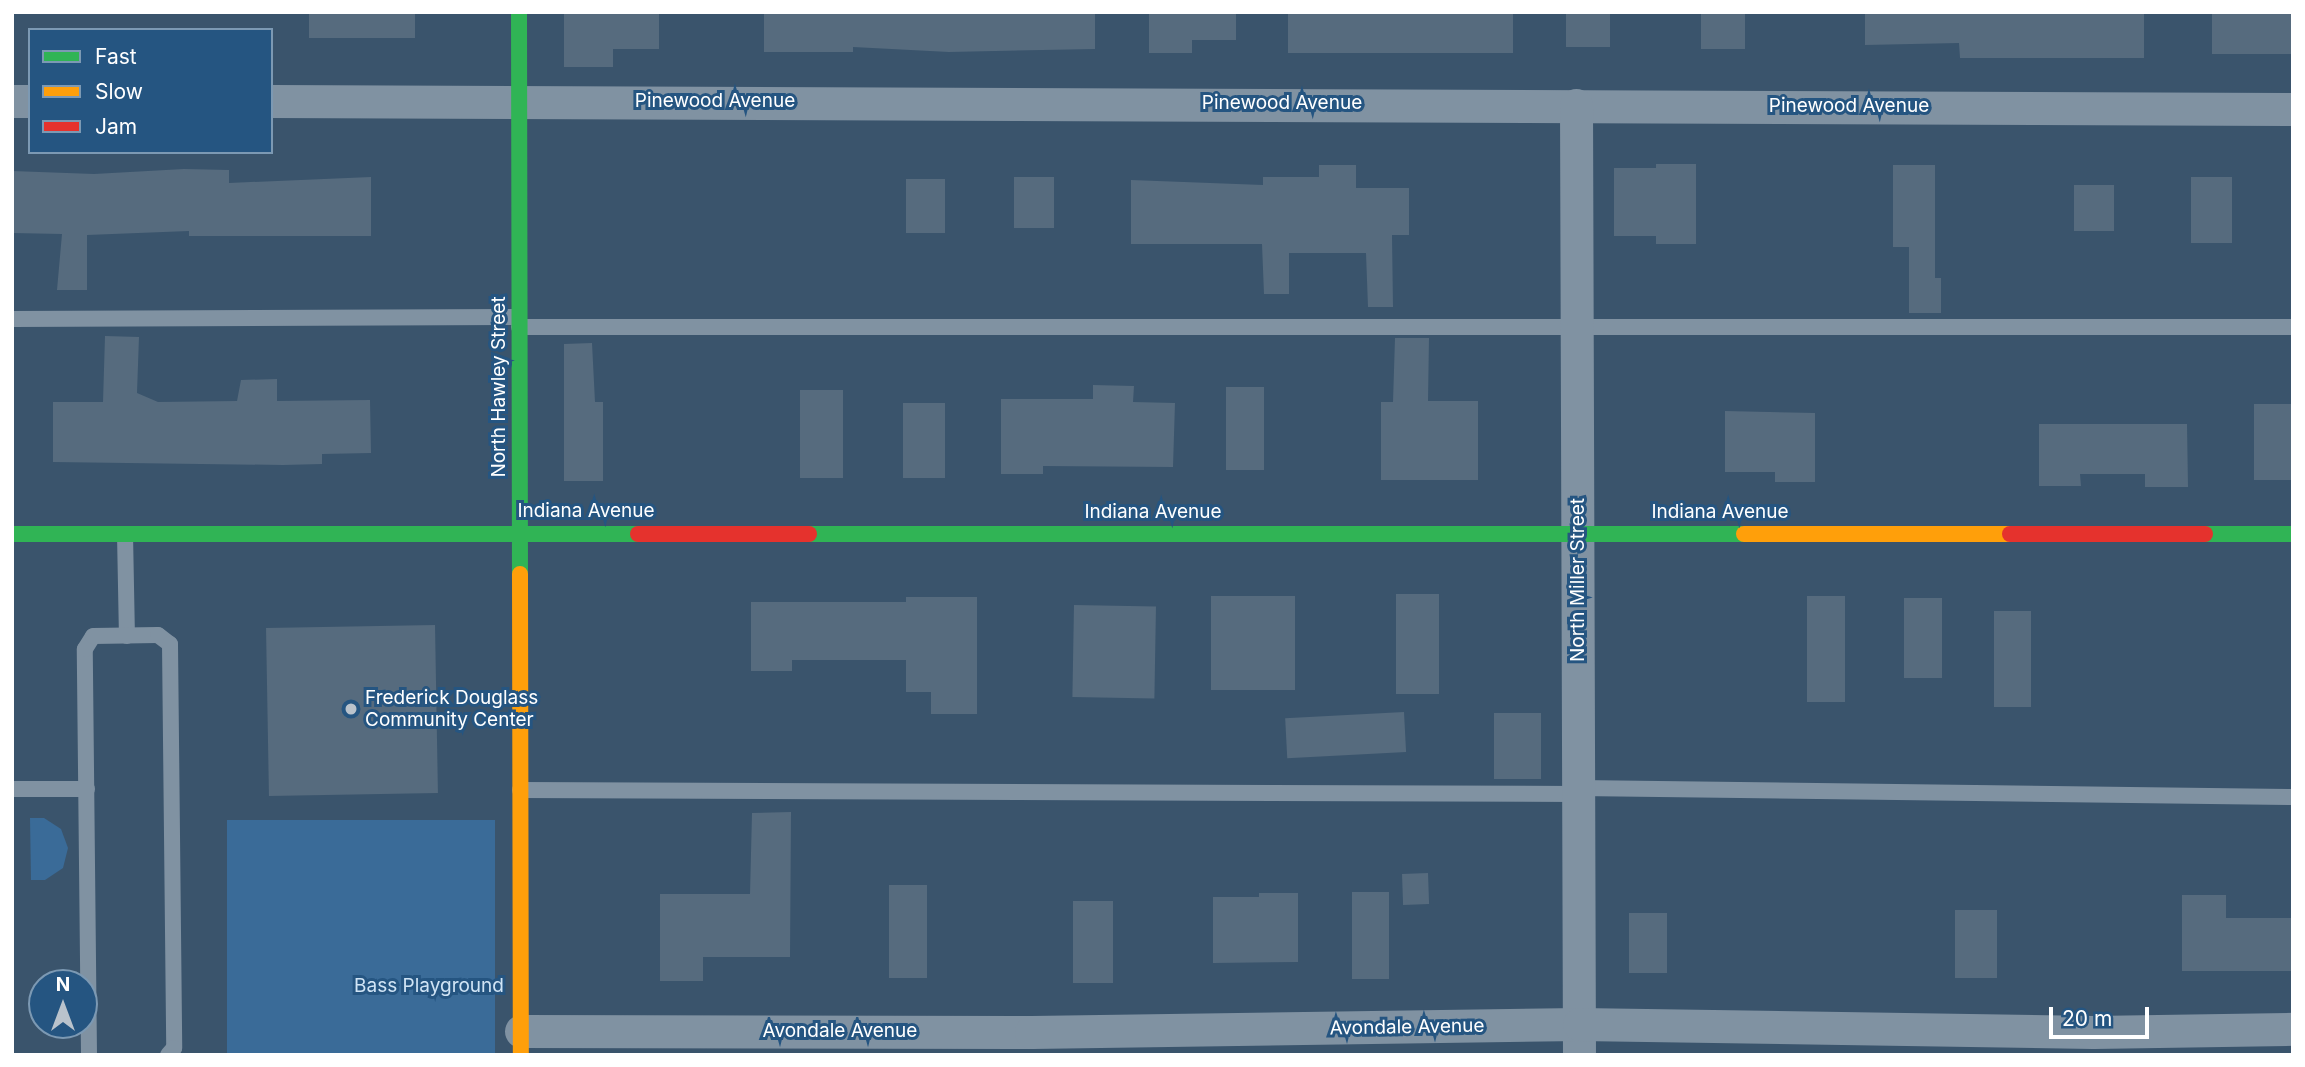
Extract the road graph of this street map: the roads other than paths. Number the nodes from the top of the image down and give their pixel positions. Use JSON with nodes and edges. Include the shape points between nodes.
{"nodes":[{"id":1,"x":519,"y":12,"type":"edge"},
{"id":2,"x":520,"y":100,"type":"junction"},
{"id":3,"x":273,"y":101,"type":"edge"},
{"id":4,"x":1576,"y":105,"type":"junction"},
{"id":5,"x":2293,"y":109,"type":"edge"},
{"id":6,"x":12,"y":319,"type":"edge"},
{"id":7,"x":519,"y":322,"type":"junction"},
{"id":8,"x":1578,"y":325,"type":"junction"},
{"id":9,"x":2293,"y":327,"type":"edge"},
{"id":10,"x":521,"y":532,"type":"junction"},
{"id":11,"x":1578,"y":533,"type":"junction"},
{"id":12,"x":12,"y":534,"type":"edge"},
{"id":13,"x":125,"y":534,"type":"junction"},
{"id":14,"x":2293,"y":534,"type":"edge"},
{"id":15,"x":127,"y":636,"type":"junction"},
{"id":16,"x":12,"y":789,"type":"edge"},
{"id":17,"x":87,"y":789,"type":"junction"},
{"id":18,"x":520,"y":790,"type":"junction"},
{"id":19,"x":1578,"y":791,"type":"junction"},
{"id":20,"x":2293,"y":797,"type":"edge"},
{"id":21,"x":2293,"y":1029,"type":"edge"},
{"id":22,"x":1579,"y":1039,"type":"edge"},
{"id":23,"x":521,"y":1043,"type":"edge"},
{"id":24,"x":89,"y":1055,"type":"edge"},
{"id":25,"x":168,"y":1055,"type":"edge"}],
"edges":[{"from":1,"to":2,"type":"street","name":"North Hawley Street"},
{"from":2,"to":3,"type":"street","name":"Pinewood Avenue"},
{"from":2,"to":4,"type":"street","name":"Pinewood Avenue"},
{"from":2,"to":7,"type":"street","name":"North Hawley Street"},
{"from":4,"to":5,"type":"street","name":"Pinewood Avenue"},
{"from":4,"to":8,"type":"street","name":"North Miller Street"},
{"from":6,"to":7,"type":"lane"},
{"from":7,"to":8,"type":"lane"},
{"from":7,"to":10,"type":"street","name":"North Hawley Street"},
{"from":8,"to":9,"type":"lane"},
{"from":8,"to":11,"type":"street","name":"North Miller Street"},
{"from":10,"to":11,"type":"street","name":"Indiana Avenue"},
{"from":10,"to":13,"type":"street","name":"Indiana Avenue"},
{"from":10,"to":18,"type":"street","name":"North Hawley Street"},
{"from":11,"to":14,"type":"street","name":"Indiana Avenue"},
{"from":11,"to":19,"type":"street","name":"North Miller Street"},
{"from":12,"to":13,"type":"street","name":"Indiana Avenue"},
{"from":13,"to":15,"type":"lane"},
{"from":15,"to":17,"type":"lane","via":[[93,636],[85,649]]},
{"from":15,"to":25,"type":"lane","via":[[158,635],[170,644],[174,1048]]},
{"from":16,"to":17,"type":"lane"},
{"from":17,"to":24,"type":"lane"},
{"from":18,"to":19,"type":"lane"},
{"from":18,"to":23,"type":"street","name":"North Hawley Street"},
{"from":19,"to":20,"type":"lane"},
{"from":19,"to":22,"type":"street","name":"North Miller Street"},
{"from":21,"to":22,"type":"street","name":"Avondale Avenue"},
{"from":22,"to":23,"type":"street","name":"Avondale Avenue","via":[[1031,1032]]}]}
